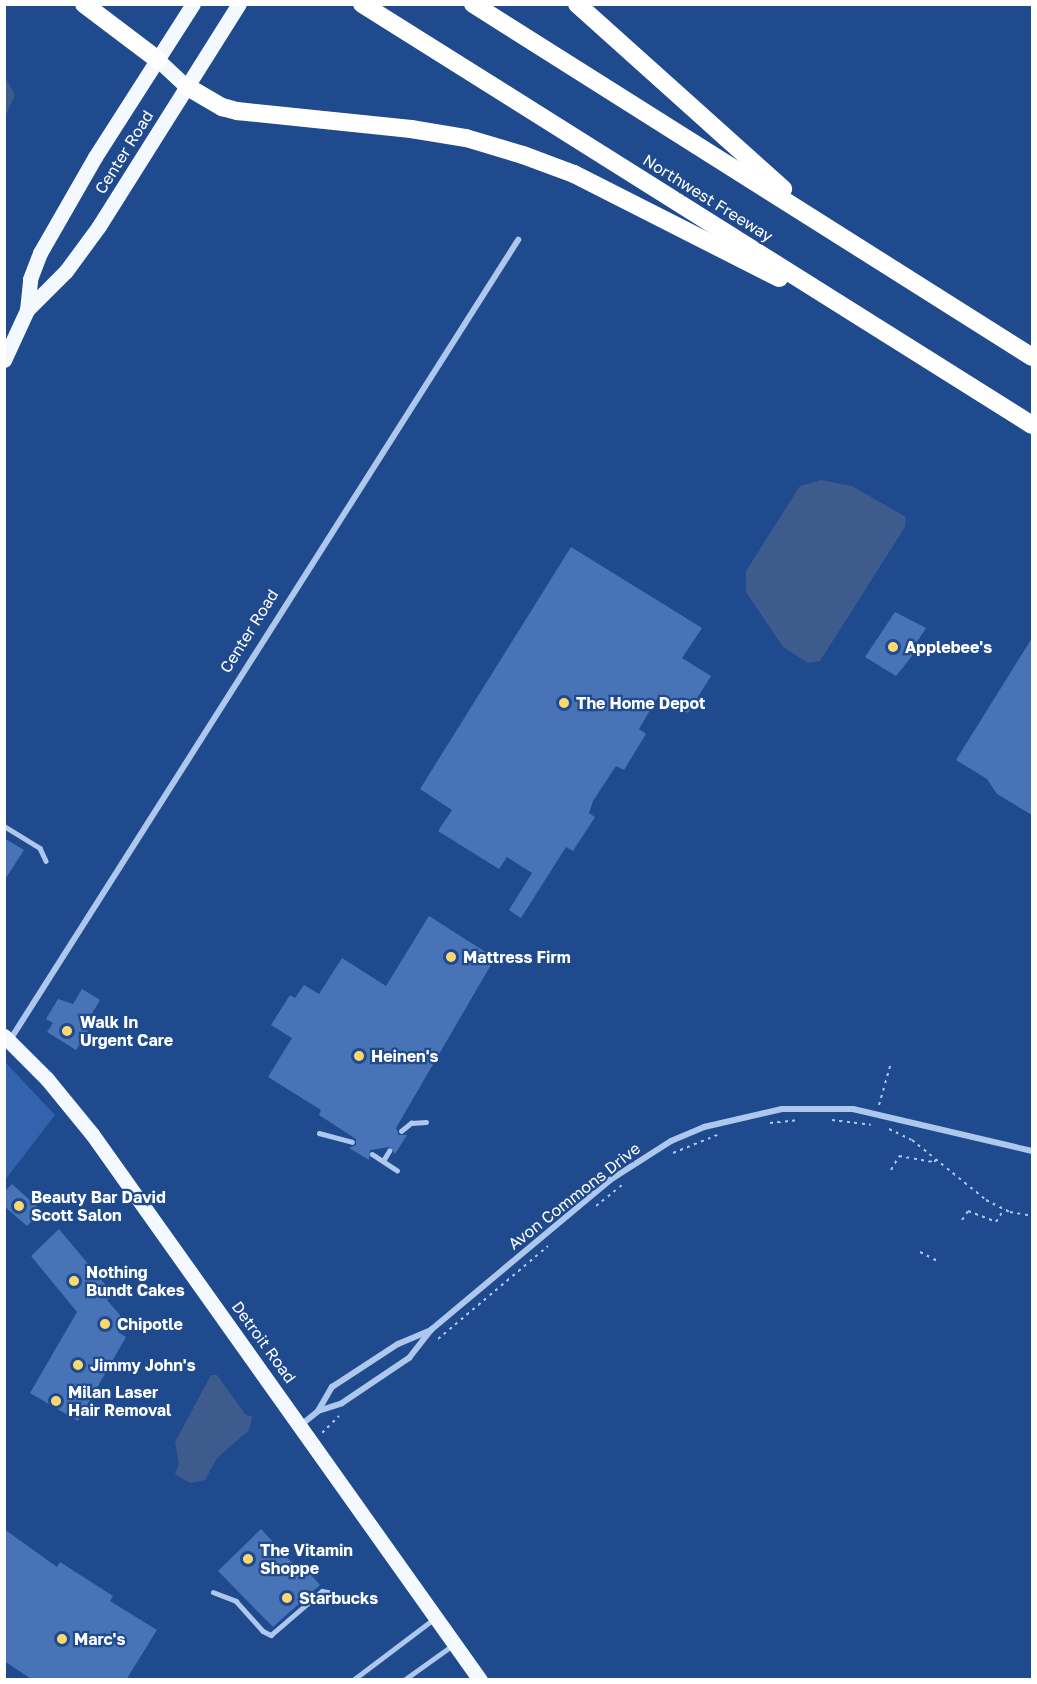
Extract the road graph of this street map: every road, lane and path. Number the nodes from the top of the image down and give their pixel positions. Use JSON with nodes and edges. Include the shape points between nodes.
{"nodes":[{"id":1,"x":84,"y":4,"type":"edge"},
{"id":2,"x":193,"y":4,"type":"edge"},
{"id":3,"x":362,"y":4,"type":"edge"},
{"id":4,"x":473,"y":4,"type":"edge"},
{"id":5,"x":577,"y":4,"type":"edge"},
{"id":6,"x":237,"y":8,"type":"edge"},
{"id":7,"x":158,"y":60,"type":"junction"},
{"id":8,"x":186,"y":86,"type":"junction"},
{"id":9,"x":821,"y":223,"type":"junction"},
{"id":10,"x":518,"y":240,"type":"dead end"},
{"id":11,"x":27,"y":310,"type":"junction"},
{"id":12,"x":885,"y":332,"type":"junction"},
{"id":13,"x":1032,"y":357,"type":"edge"},
{"id":14,"x":4,"y":360,"type":"edge"},
{"id":15,"x":1032,"y":425,"type":"edge"},
{"id":16,"x":4,"y":826,"type":"edge"},
{"id":17,"x":46,"y":861,"type":"dead end"},
{"id":18,"x":7,"y":1038,"type":"edge"},
{"id":19,"x":891,"y":1063,"type":"dead end"},
{"id":20,"x":877,"y":1113,"type":"junction"},
{"id":21,"x":807,"y":1119,"type":"dead end"},
{"id":22,"x":826,"y":1119,"type":"dead end"},
{"id":23,"x":426,"y":1122,"type":"dead end"},
{"id":24,"x":768,"y":1123,"type":"dead end"},
{"id":25,"x":882,"y":1126,"type":"dead end"},
{"id":26,"x":401,"y":1131,"type":"dead end"},
{"id":27,"x":318,"y":1133,"type":"dead end"},
{"id":28,"x":723,"y":1133,"type":"dead end"},
{"id":29,"x":352,"y":1142,"type":"dead end"},
{"id":30,"x":389,"y":1151,"type":"dead end"},
{"id":31,"x":1032,"y":1151,"type":"edge"},
{"id":32,"x":372,"y":1154,"type":"dead end"},
{"id":33,"x":666,"y":1156,"type":"dead end"},
{"id":34,"x":937,"y":1159,"type":"junction"},
{"id":35,"x":383,"y":1161,"type":"junction"},
{"id":36,"x":397,"y":1170,"type":"dead end"},
{"id":37,"x":891,"y":1170,"type":"dead end"},
{"id":38,"x":627,"y":1182,"type":"dead end"},
{"id":39,"x":1004,"y":1209,"type":"junction"},
{"id":40,"x":591,"y":1210,"type":"dead end"},
{"id":41,"x":1032,"y":1216,"type":"edge"},
{"id":42,"x":962,"y":1220,"type":"dead end"},
{"id":43,"x":551,"y":1244,"type":"dead end"},
{"id":44,"x":920,"y":1252,"type":"dead end"},
{"id":45,"x":940,"y":1262,"type":"dead end"},
{"id":46,"x":432,"y":1329,"type":"junction"},
{"id":47,"x":429,"y":1346,"type":"dead end"},
{"id":48,"x":318,"y":1411,"type":"junction"},
{"id":49,"x":342,"y":1411,"type":"dead end"},
{"id":50,"x":301,"y":1425,"type":"junction"},
{"id":51,"x":312,"y":1440,"type":"junction"},
{"id":52,"x":213,"y":1592,"type":"dead end"},
{"id":53,"x":333,"y":1593,"type":"dead end"},
{"id":54,"x":437,"y":1617,"type":"junction"},
{"id":55,"x":455,"y":1643,"type":"junction"},
{"id":56,"x":353,"y":1680,"type":"edge"},
{"id":57,"x":404,"y":1680,"type":"edge"},
{"id":58,"x":480,"y":1680,"type":"edge"}],
"edges":[{"from":1,"to":7,"type":"highway"},
{"from":2,"to":7,"type":"main road","name":"Center Road"},
{"from":3,"to":12,"type":"highway","name":"Northwest Freeway"},
{"from":4,"to":9,"type":"highway"},
{"from":5,"to":9,"type":"highway"},
{"from":6,"to":8,"type":"main road","name":"Center Road"},
{"from":7,"to":8,"type":"main road"},
{"from":7,"to":11,"type":"main road","name":"Center Road","via":[[95,157],[40,253],[30,279]]},
{"from":8,"to":11,"type":"main road","name":"Center Road","via":[[99,226],[66,271]]},
{"from":8,"to":12,"type":"highway","via":[[214,104],[237,111],[466,138],[540,161],[600,187]]},
{"from":9,"to":13,"type":"highway"},
{"from":10,"to":18,"type":"street","name":"Center Road"},
{"from":11,"to":14,"type":"main road","name":"Center Road"},
{"from":12,"to":15,"type":"highway","name":"Northwest Freeway"},
{"from":16,"to":17,"type":"lane","via":[[40,848]]},
{"from":18,"to":50,"type":"main road","name":"Detroit Road","via":[[92,1134]]},
{"from":19,"to":20,"type":"path"},
{"from":20,"to":22,"type":"path","via":[[875,1125]]},
{"from":20,"to":31,"type":"street","name":"Avon Commons Drive"},
{"from":20,"to":46,"type":"street","name":"Avon Commons Drive","via":[[833,1108],[782,1109],[704,1127],[670,1141],[610,1180]]},
{"from":21,"to":24,"type":"path"},
{"from":23,"to":26,"type":"lane","via":[[411,1123]]},
{"from":25,"to":34,"type":"path","via":[[912,1140]]},
{"from":27,"to":29,"type":"lane"},
{"from":28,"to":33,"type":"path"},
{"from":30,"to":35,"type":"lane"},
{"from":32,"to":35,"type":"lane"},
{"from":34,"to":37,"type":"path","via":[[934,1162],[899,1156]]},
{"from":34,"to":39,"type":"path","via":[[975,1192]]},
{"from":35,"to":36,"type":"lane"},
{"from":38,"to":40,"type":"path"},
{"from":39,"to":41,"type":"path"},
{"from":39,"to":42,"type":"path","via":[[996,1222],[968,1211]]},
{"from":43,"to":47,"type":"path"},
{"from":44,"to":45,"type":"path"},
{"from":46,"to":48,"type":"street","name":"Avon Commons Drive","via":[[409,1358],[342,1404]]},
{"from":46,"to":48,"type":"street","name":"Avon Commons Drive","via":[[398,1344],[332,1388]]},
{"from":48,"to":50,"type":"street","name":"Avon Commons Drive"},
{"from":49,"to":51,"type":"path","via":[[332,1426]]},
{"from":50,"to":51,"type":"main road","name":"Detroit Road"},
{"from":51,"to":54,"type":"main road","name":"Detroit Road"},
{"from":52,"to":53,"type":"lane","via":[[236,1601],[271,1635],[322,1591]]},
{"from":54,"to":55,"type":"main road","name":"Detroit Road"},
{"from":54,"to":56,"type":"lane"},
{"from":55,"to":57,"type":"lane"},
{"from":55,"to":58,"type":"main road","name":"Detroit Road"}]}
